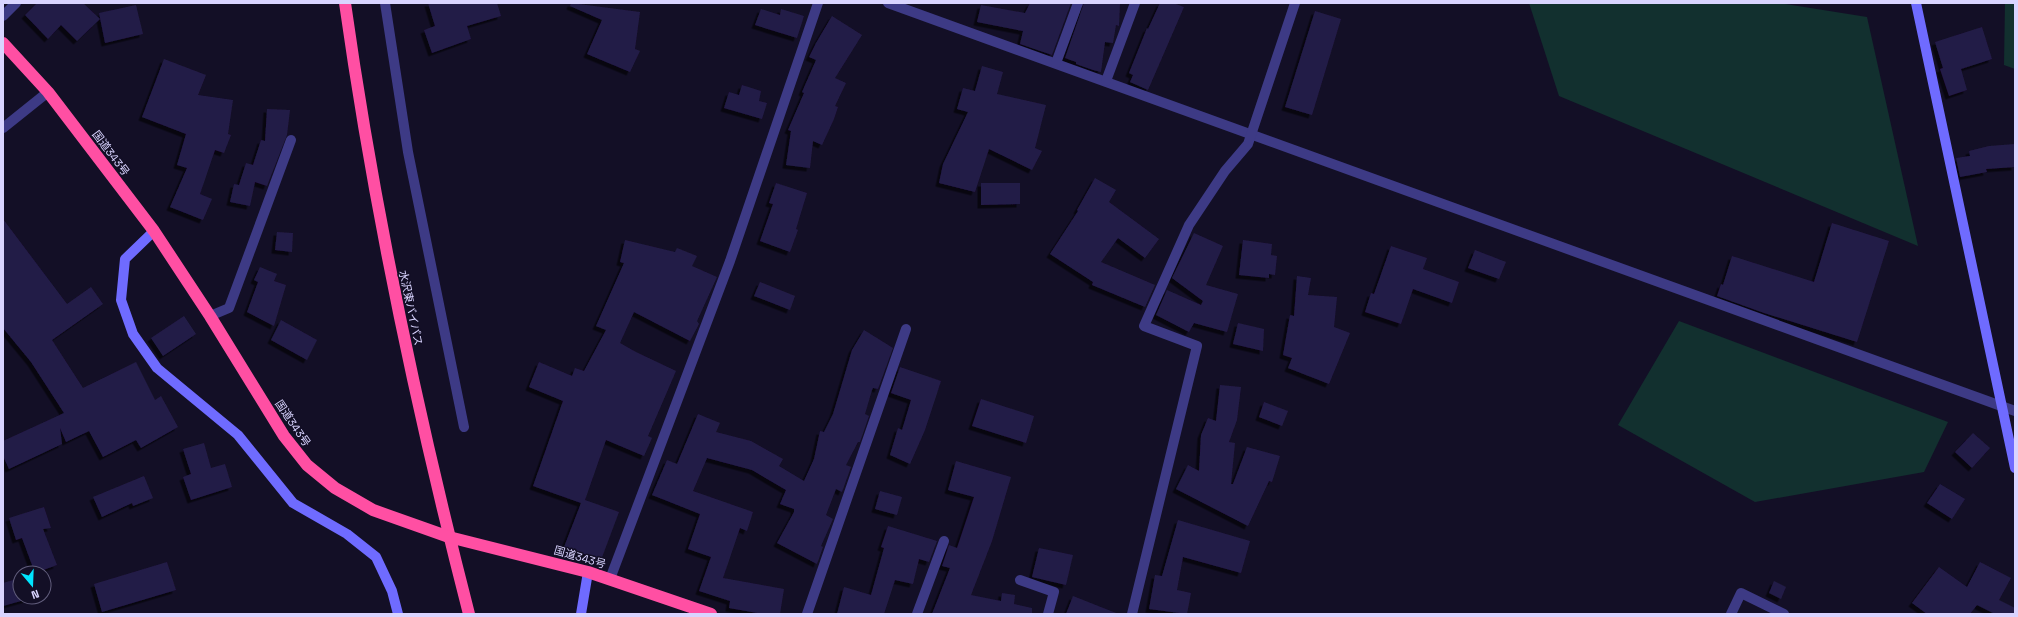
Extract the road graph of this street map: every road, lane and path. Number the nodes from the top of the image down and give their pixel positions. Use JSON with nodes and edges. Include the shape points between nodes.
{"nodes":[{"id":1,"x":16,"y":3,"type":"edge"},
{"id":2,"x":345,"y":3,"type":"edge"},
{"id":3,"x":385,"y":3,"type":"edge"},
{"id":4,"x":818,"y":3,"type":"edge"},
{"id":5,"x":888,"y":3,"type":"edge"},
{"id":6,"x":1078,"y":3,"type":"edge"},
{"id":7,"x":1134,"y":3,"type":"edge"},
{"id":8,"x":1295,"y":3,"type":"edge"},
{"id":9,"x":1916,"y":3,"type":"edge"},
{"id":10,"x":3,"y":16,"type":"edge"},
{"id":11,"x":3,"y":43,"type":"edge"},
{"id":12,"x":1056,"y":64,"type":"junction"},
{"id":13,"x":1106,"y":81,"type":"junction"},
{"id":14,"x":48,"y":92,"type":"junction"},
{"id":15,"x":3,"y":128,"type":"edge"},
{"id":16,"x":1252,"y":134,"type":"junction"},
{"id":17,"x":291,"y":140,"type":"dead end"},
{"id":18,"x":154,"y":231,"type":"junction"},
{"id":19,"x":210,"y":316,"type":"junction"},
{"id":20,"x":906,"y":329,"type":"dead end"},
{"id":21,"x":2002,"y":406,"type":"junction"},
{"id":22,"x":2015,"y":411,"type":"edge"},
{"id":23,"x":464,"y":427,"type":"dead end"},
{"id":24,"x":2015,"y":468,"type":"edge"},
{"id":25,"x":449,"y":536,"type":"junction"},
{"id":26,"x":944,"y":541,"type":"dead end"},
{"id":27,"x":588,"y":572,"type":"junction"},
{"id":28,"x":610,"y":579,"type":"junction"},
{"id":29,"x":1020,"y":580,"type":"dead end"},
{"id":30,"x":398,"y":614,"type":"edge"},
{"id":31,"x":468,"y":614,"type":"edge"},
{"id":32,"x":581,"y":614,"type":"edge"},
{"id":33,"x":711,"y":614,"type":"edge"},
{"id":34,"x":807,"y":614,"type":"edge"},
{"id":35,"x":917,"y":614,"type":"edge"},
{"id":36,"x":1048,"y":614,"type":"edge"},
{"id":37,"x":1132,"y":614,"type":"edge"},
{"id":38,"x":1732,"y":614,"type":"edge"},
{"id":39,"x":1784,"y":614,"type":"edge"}],
"edges":[{"from":1,"to":10,"type":"street"},
{"from":2,"to":25,"type":"highway","name":"水沢東バイパス","via":[[355,77],[397,308]]},
{"from":3,"to":23,"type":"street","via":[[408,152]]},
{"from":4,"to":28,"type":"street","via":[[730,261]]},
{"from":5,"to":12,"type":"street"},
{"from":6,"to":12,"type":"street"},
{"from":7,"to":13,"type":"street"},
{"from":8,"to":16,"type":"street"},
{"from":9,"to":21,"type":"street"},
{"from":11,"to":14,"type":"highway","name":"国道343号"},
{"from":12,"to":13,"type":"street"},
{"from":13,"to":16,"type":"street"},
{"from":14,"to":15,"type":"street"},
{"from":14,"to":18,"type":"highway","name":"国道343号"},
{"from":16,"to":21,"type":"street"},
{"from":16,"to":37,"type":"street","via":[[1248,144],[1225,171],[1189,225],[1144,326],[1197,346]]},
{"from":17,"to":19,"type":"street","via":[[229,308]]},
{"from":18,"to":19,"type":"highway","name":"国道343号"},
{"from":18,"to":30,"type":"street","via":[[125,259],[121,300],[133,334],[157,368],[238,435],[293,503],[347,534],[376,557],[392,591]]},
{"from":19,"to":25,"type":"highway","name":"国道343号","via":[[284,436],[307,465],[335,488],[373,510]]},
{"from":20,"to":34,"type":"street"},
{"from":21,"to":22,"type":"street"},
{"from":21,"to":24,"type":"street"},
{"from":25,"to":27,"type":"highway","name":"国道343号"},
{"from":25,"to":31,"type":"highway","name":"水沢東バイパス"},
{"from":26,"to":35,"type":"street"},
{"from":27,"to":28,"type":"highway","name":"国道343号"},
{"from":27,"to":32,"type":"street"},
{"from":28,"to":33,"type":"highway","name":"国道343号"},
{"from":29,"to":36,"type":"street","via":[[1054,592]]},
{"from":38,"to":39,"type":"street","via":[[1741,593]]}]}
